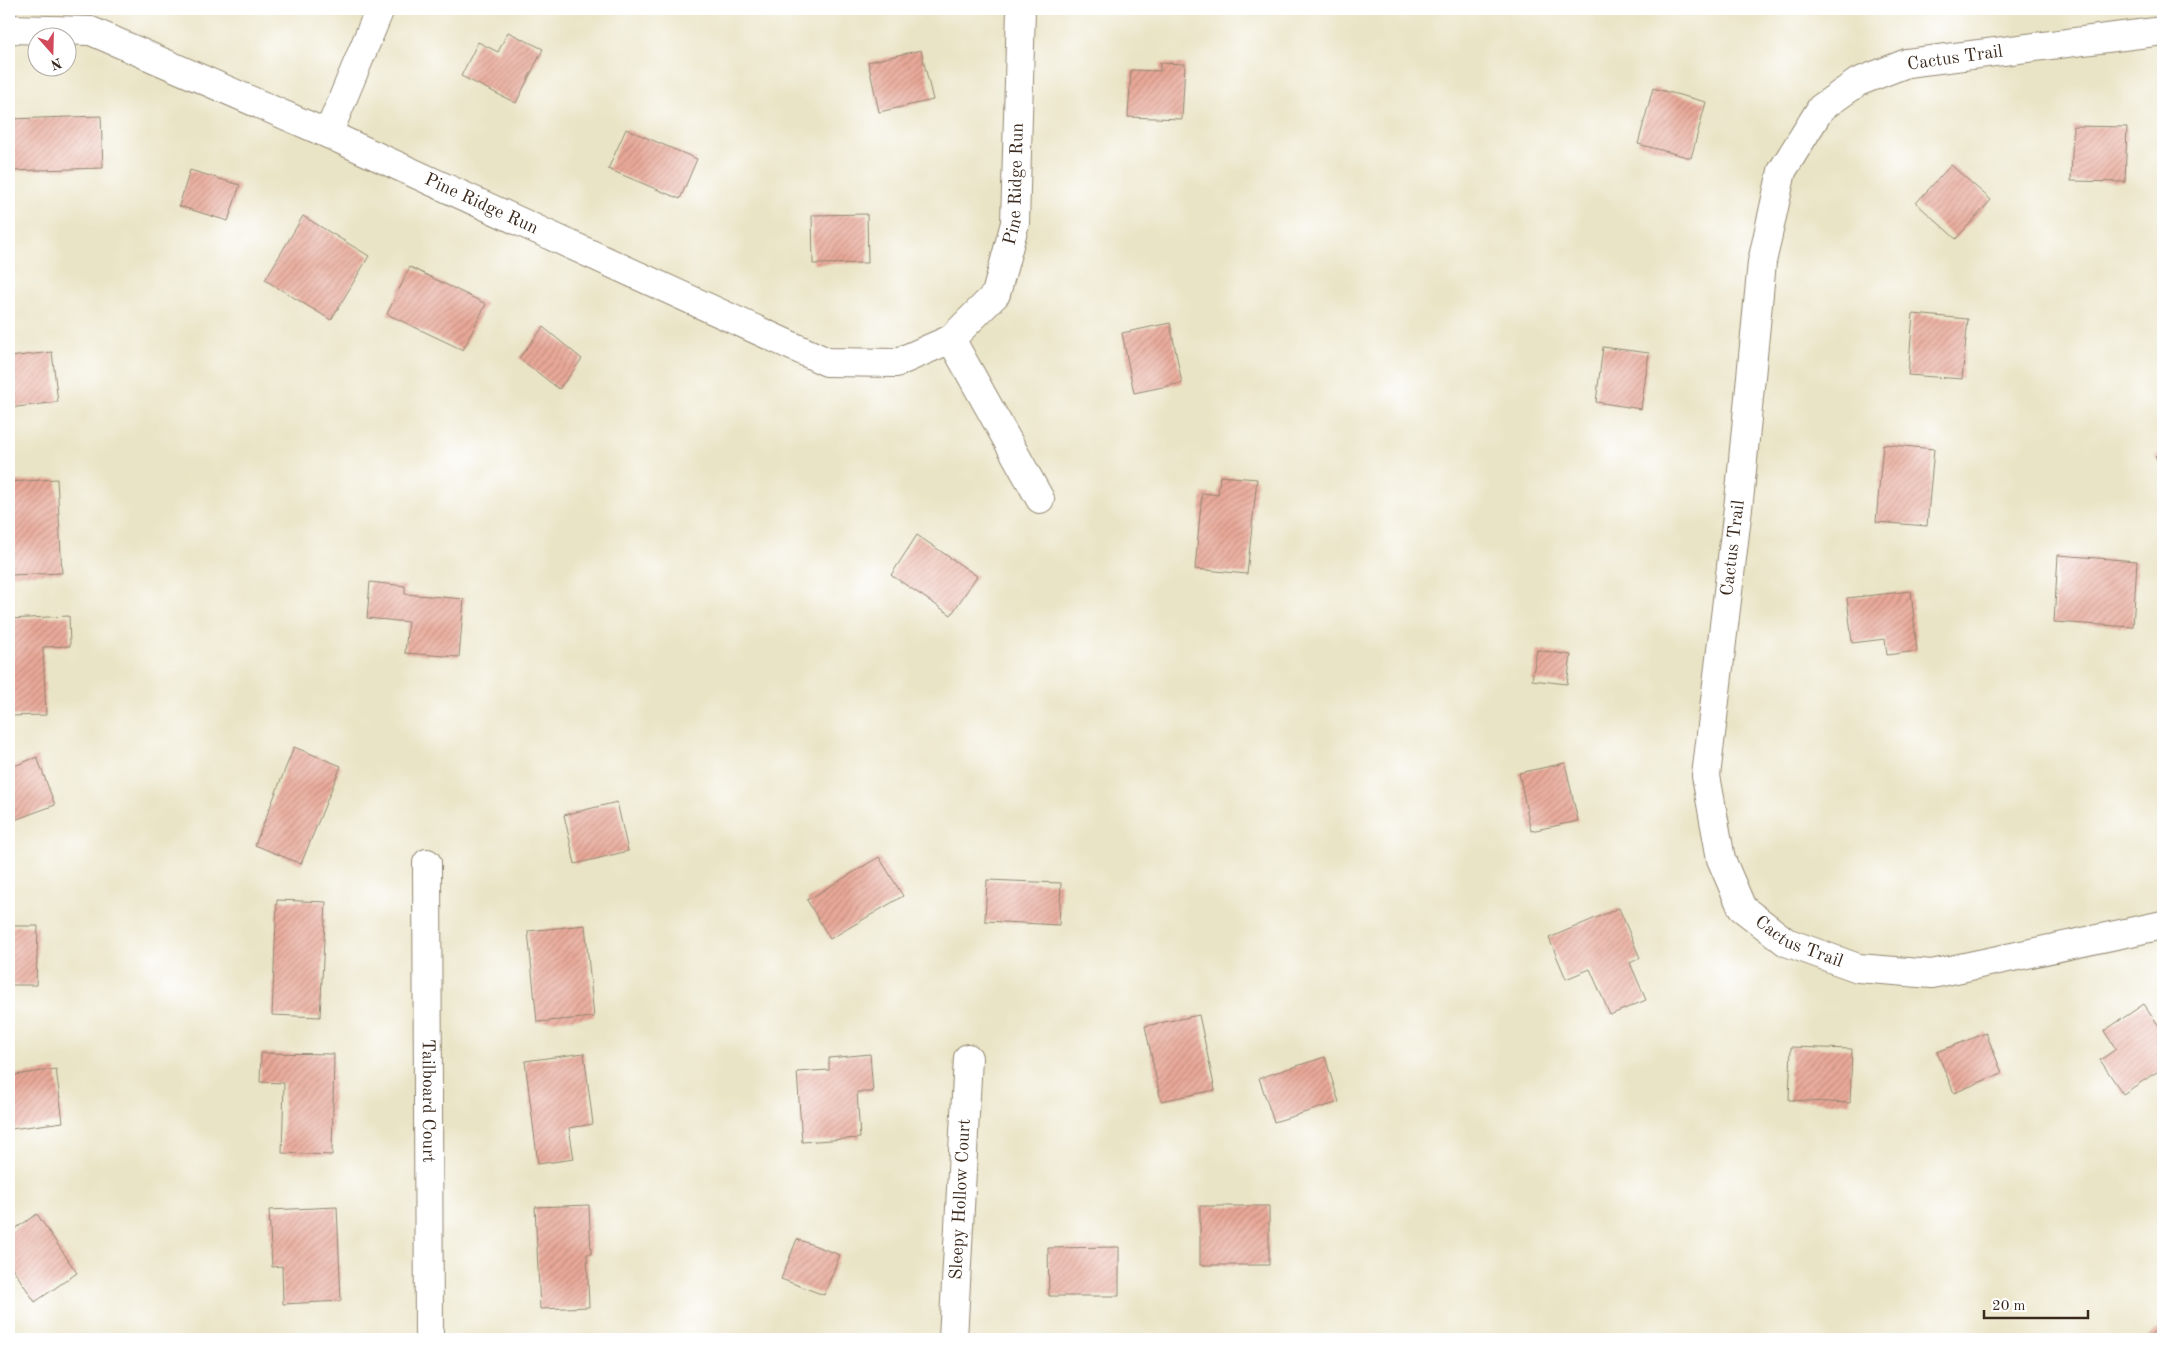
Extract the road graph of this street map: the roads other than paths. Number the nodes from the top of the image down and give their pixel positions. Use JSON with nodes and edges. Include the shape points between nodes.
{"nodes":[{"id":1,"x":380,"y":9,"type":"edge"},
{"id":2,"x":1021,"y":9,"type":"edge"},
{"id":3,"x":9,"y":29,"type":"edge"},
{"id":4,"x":2163,"y":31,"type":"edge"},
{"id":5,"x":328,"y":134,"type":"junction"},
{"id":6,"x":951,"y":339,"type":"junction"},
{"id":7,"x":1040,"y":499,"type":"dead end"},
{"id":8,"x":427,"y":863,"type":"dead end"},
{"id":9,"x":2163,"y":925,"type":"edge"},
{"id":10,"x":968,"y":1058,"type":"dead end"},
{"id":11,"x":429,"y":1339,"type":"edge"},
{"id":12,"x":953,"y":1339,"type":"edge"}],
"edges":[{"from":1,"to":5,"type":"street"},
{"from":2,"to":6,"type":"street","name":"Pine Ridge Run","via":[[1015,223],[996,294]]},
{"from":3,"to":5,"type":"street","name":"Pine Ridge Run","via":[[91,31]]},
{"from":4,"to":9,"type":"street","name":"Cactus Trail","via":[[1907,63],[1858,82],[1822,108],[1782,171],[1762,262],[1740,491],[1706,776],[1721,859],[1742,908],[1786,942],[1858,968],[1932,974]]},
{"from":5,"to":6,"type":"street","name":"Pine Ridge Run","via":[[827,362],[896,363]]},
{"from":6,"to":7,"type":"street"},
{"from":8,"to":11,"type":"street","name":"Tailboard Court"},
{"from":10,"to":12,"type":"street","name":"Sleepy Hollow Court"}]}
